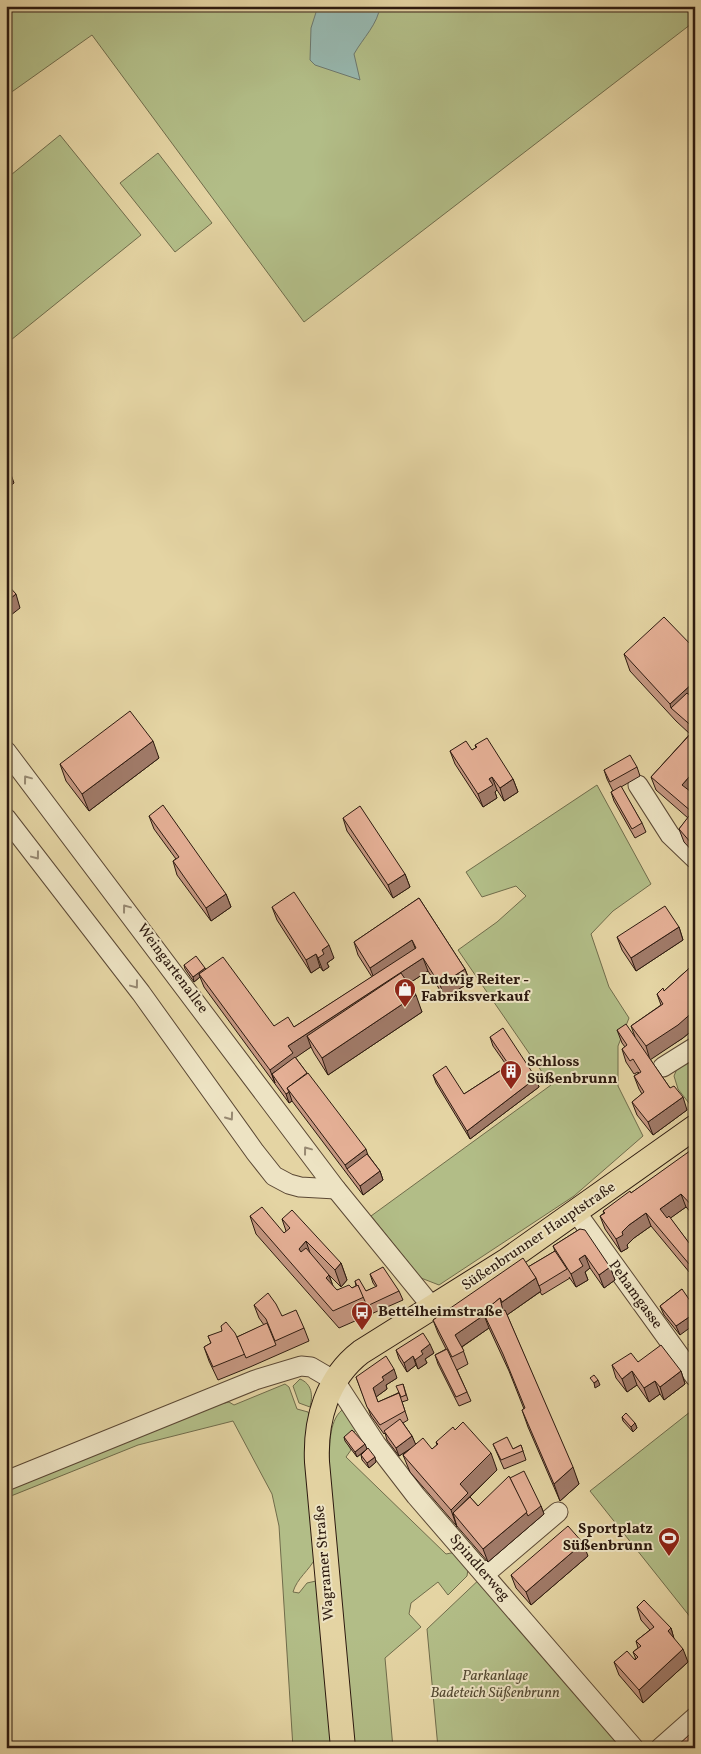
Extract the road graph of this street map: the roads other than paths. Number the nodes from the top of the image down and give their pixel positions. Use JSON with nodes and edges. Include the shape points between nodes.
{"nodes":[{"id":1,"x":6,"y":751,"type":"edge"},
{"id":2,"x":638,"y":785,"type":"dead end"},
{"id":3,"x":6,"y":818,"type":"edge"},
{"id":4,"x":695,"y":859,"type":"edge"},
{"id":5,"x":695,"y":1047,"type":"edge"},
{"id":6,"x":663,"y":1067,"type":"dead end"},
{"id":7,"x":695,"y":1127,"type":"edge"},
{"id":8,"x":336,"y":1189,"type":"junction"},
{"id":9,"x":576,"y":1212,"type":"junction"},
{"id":10,"x":433,"y":1308,"type":"junction"},
{"id":11,"x":695,"y":1377,"type":"edge"},
{"id":12,"x":335,"y":1381,"type":"junction"},
{"id":13,"x":6,"y":1481,"type":"edge"},
{"id":14,"x":558,"y":1512,"type":"dead end"},
{"id":15,"x":485,"y":1574,"type":"junction"},
{"id":16,"x":695,"y":1717,"type":"edge"},
{"id":17,"x":343,"y":1748,"type":"edge"},
{"id":18,"x":634,"y":1748,"type":"edge"},
{"id":19,"x":660,"y":1748,"type":"edge"}],
"edges":[{"from":8,"to":1,"type":"street","name":"Weingartenallee","one_way":true},
{"from":2,"to":4,"type":"street","via":[[670,835]]},
{"from":3,"to":8,"type":"street","one_way":true,"via":[[141,993],[274,1176],[300,1187]]},
{"from":5,"to":6,"type":"street"},
{"from":7,"to":9,"type":"main road","name":"Süßenbrunner Hauptstraße"},
{"from":8,"to":10,"type":"street","name":"Weingartenallee"},
{"from":9,"to":10,"type":"main road","name":"Süßenbrunner Hauptstraße"},
{"from":9,"to":11,"type":"street","name":"Pehamgasse"},
{"from":10,"to":12,"type":"main road","name":"Süßenbrunner Hauptstraße","via":[[354,1358]]},
{"from":12,"to":13,"type":"street","via":[[311,1368],[290,1368]]},
{"from":12,"to":15,"type":"street","name":"Spindlerweg","via":[[376,1444],[416,1496]]},
{"from":12,"to":17,"type":"main road","name":"Wagramer Straße","via":[[323,1408],[316,1450]]},
{"from":14,"to":15,"type":"street"},
{"from":15,"to":18,"type":"street","name":"Spindlerweg"},
{"from":16,"to":19,"type":"street"}]}
